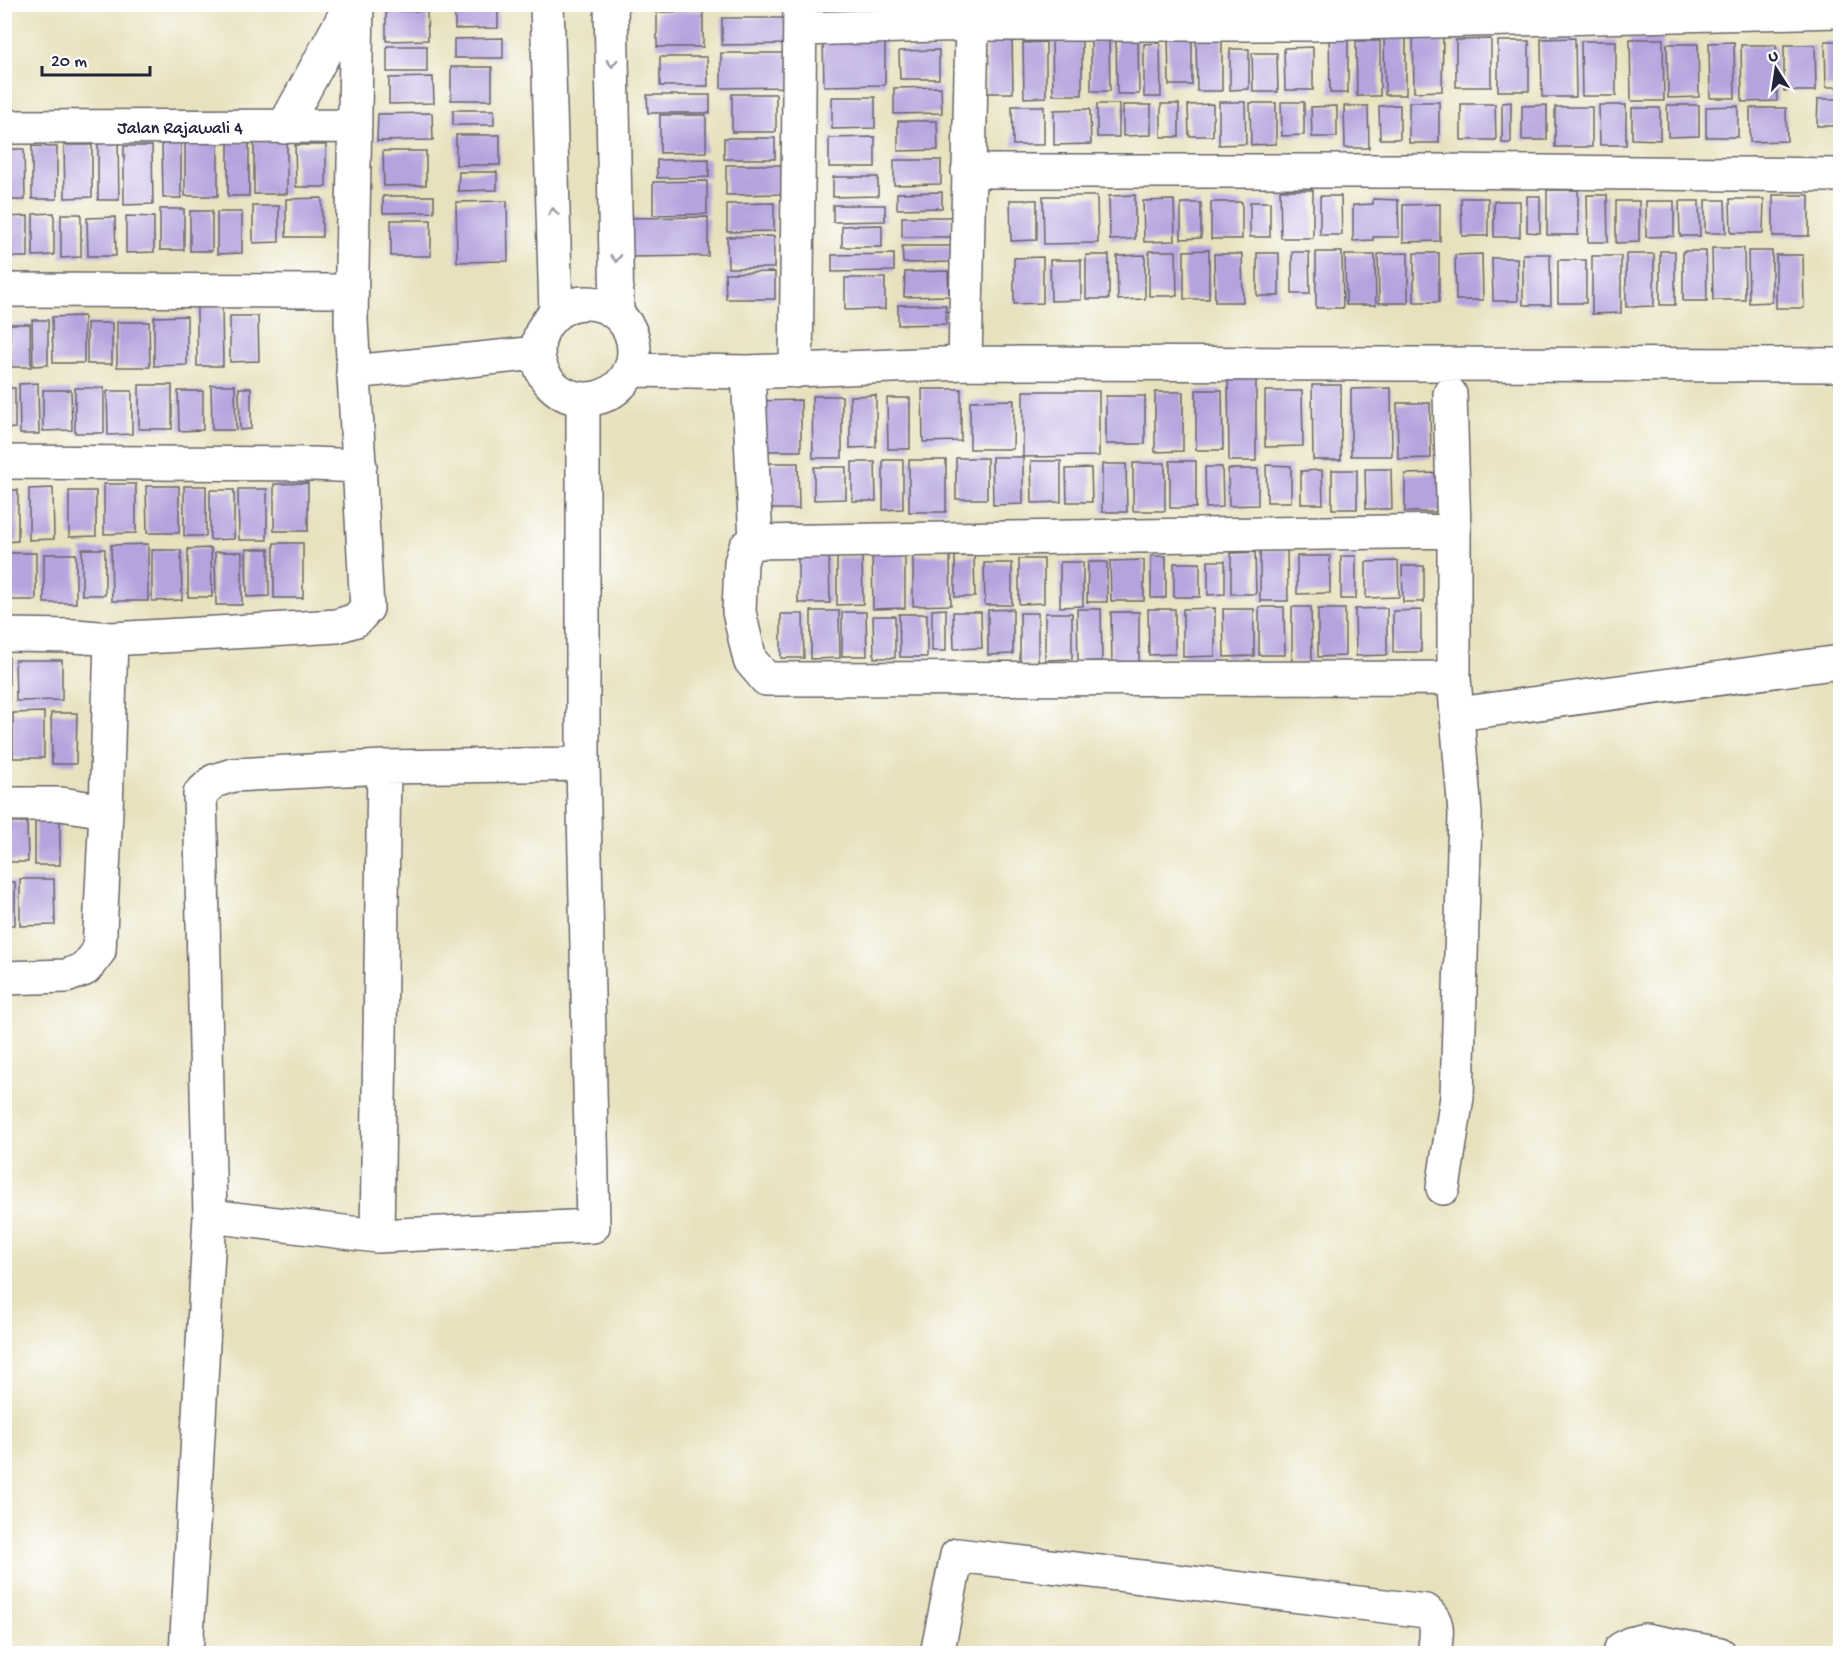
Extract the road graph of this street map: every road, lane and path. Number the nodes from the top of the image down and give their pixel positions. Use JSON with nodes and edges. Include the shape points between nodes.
{"nodes":[{"id":1,"x":351,"y":4,"type":"edge"},
{"id":2,"x":357,"y":4,"type":"edge"},
{"id":3,"x":547,"y":4,"type":"edge"},
{"id":4,"x":611,"y":4,"type":"edge"},
{"id":5,"x":1840,"y":11,"type":"edge"},
{"id":6,"x":1312,"y":14,"type":"edge"},
{"id":7,"x":800,"y":16,"type":"edge"},
{"id":8,"x":972,"y":24,"type":"junction"},
{"id":9,"x":355,"y":126,"type":"junction"},
{"id":10,"x":4,"y":127,"type":"edge"},
{"id":11,"x":284,"y":127,"type":"junction"},
{"id":12,"x":968,"y":171,"type":"junction"},
{"id":13,"x":1840,"y":175,"type":"edge"},
{"id":14,"x":4,"y":290,"type":"edge"},
{"id":15,"x":351,"y":291,"type":"junction"},
{"id":16,"x":556,"y":313,"type":"junction"},
{"id":17,"x":617,"y":313,"type":"junction"},
{"id":18,"x":537,"y":353,"type":"junction"},
{"id":19,"x":966,"y":363,"type":"junction"},
{"id":20,"x":1840,"y":365,"type":"edge"},
{"id":21,"x":632,"y":370,"type":"junction"},
{"id":22,"x":796,"y":371,"type":"junction"},
{"id":23,"x":354,"y":372,"type":"junction"},
{"id":24,"x":748,"y":372,"type":"junction"},
{"id":25,"x":1450,"y":394,"type":"dead end"},
{"id":26,"x":583,"y":400,"type":"junction"},
{"id":27,"x":4,"y":462,"type":"edge"},
{"id":28,"x":360,"y":466,"type":"junction"},
{"id":29,"x":1454,"y":531,"type":"junction"},
{"id":30,"x":756,"y":542,"type":"junction"},
{"id":31,"x":4,"y":635,"type":"edge"},
{"id":32,"x":111,"y":639,"type":"junction"},
{"id":33,"x":1840,"y":662,"type":"edge"},
{"id":34,"x":1454,"y":678,"type":"junction"},
{"id":35,"x":1458,"y":714,"type":"junction"},
{"id":36,"x":583,"y":764,"type":"junction"},
{"id":37,"x":384,"y":766,"type":"junction"},
{"id":38,"x":4,"y":804,"type":"edge"},
{"id":39,"x":106,"y":811,"type":"junction"},
{"id":40,"x":4,"y":978,"type":"edge"},
{"id":41,"x":1443,"y":1188,"type":"dead end"},
{"id":42,"x":210,"y":1216,"type":"junction"},
{"id":43,"x":376,"y":1236,"type":"junction"},
{"id":44,"x":186,"y":1653,"type":"edge"},
{"id":45,"x":938,"y":1653,"type":"edge"},
{"id":46,"x":1434,"y":1653,"type":"edge"},
{"id":47,"x":1620,"y":1653,"type":"edge"},
{"id":48,"x":1720,"y":1653,"type":"edge"}],
"edges":[{"from":1,"to":11,"type":"street"},
{"from":2,"to":9,"type":"street"},
{"from":16,"to":3,"type":"street","one_way":true},
{"from":4,"to":17,"type":"street","one_way":true},
{"from":5,"to":6,"type":"street"},
{"from":6,"to":8,"type":"street"},
{"from":7,"to":8,"type":"street"},
{"from":7,"to":22,"type":"street"},
{"from":8,"to":12,"type":"street"},
{"from":9,"to":11,"type":"street","name":"Jalan Rajawali 4"},
{"from":9,"to":15,"type":"street"},
{"from":10,"to":11,"type":"street","name":"Jalan Rajawali 4"},
{"from":12,"to":13,"type":"street"},
{"from":12,"to":19,"type":"street"},
{"from":14,"to":15,"type":"street"},
{"from":15,"to":23,"type":"street"},
{"from":16,"to":17,"type":"street","via":[[576,304],[598,304]]},
{"from":16,"to":18,"type":"street","via":[[542,330]]},
{"from":17,"to":21,"type":"street","via":[[633,334]]},
{"from":18,"to":23,"type":"street"},
{"from":18,"to":26,"type":"street","via":[[543,375],[557,391]]},
{"from":19,"to":20,"type":"street"},
{"from":19,"to":22,"type":"street"},
{"from":21,"to":24,"type":"street"},
{"from":21,"to":26,"type":"street","via":[[620,387],[600,398]]},
{"from":22,"to":24,"type":"street"},
{"from":23,"to":28,"type":"street"},
{"from":24,"to":30,"type":"street"},
{"from":25,"to":29,"type":"street"},
{"from":26,"to":36,"type":"street"},
{"from":27,"to":28,"type":"street"},
{"from":28,"to":32,"type":"street","via":[[367,608],[356,620],[337,626]]},
{"from":29,"to":30,"type":"street"},
{"from":29,"to":34,"type":"street"},
{"from":30,"to":34,"type":"street","via":[[746,547],[741,562],[739,612],[750,660],[766,679]]},
{"from":31,"to":32,"type":"street"},
{"from":32,"to":39,"type":"street"},
{"from":33,"to":35,"type":"street"},
{"from":34,"to":35,"type":"street"},
{"from":35,"to":41,"type":"street","via":[[1465,814],[1457,1097]]},
{"from":36,"to":37,"type":"street"},
{"from":36,"to":43,"type":"street","via":[[593,1226]]},
{"from":37,"to":42,"type":"street","via":[[233,775],[214,781],[200,794]]},
{"from":37,"to":43,"type":"street"},
{"from":38,"to":39,"type":"street","via":[[61,804]]},
{"from":39,"to":40,"type":"street","via":[[99,951],[86,969],[66,976]]},
{"from":42,"to":43,"type":"street"},
{"from":42,"to":44,"type":"street"},
{"from":45,"to":46,"type":"street","via":[[957,1555],[1426,1611],[1437,1624]]},
{"from":47,"to":48,"type":"street","via":[[1630,1644],[1645,1640]]}]}
